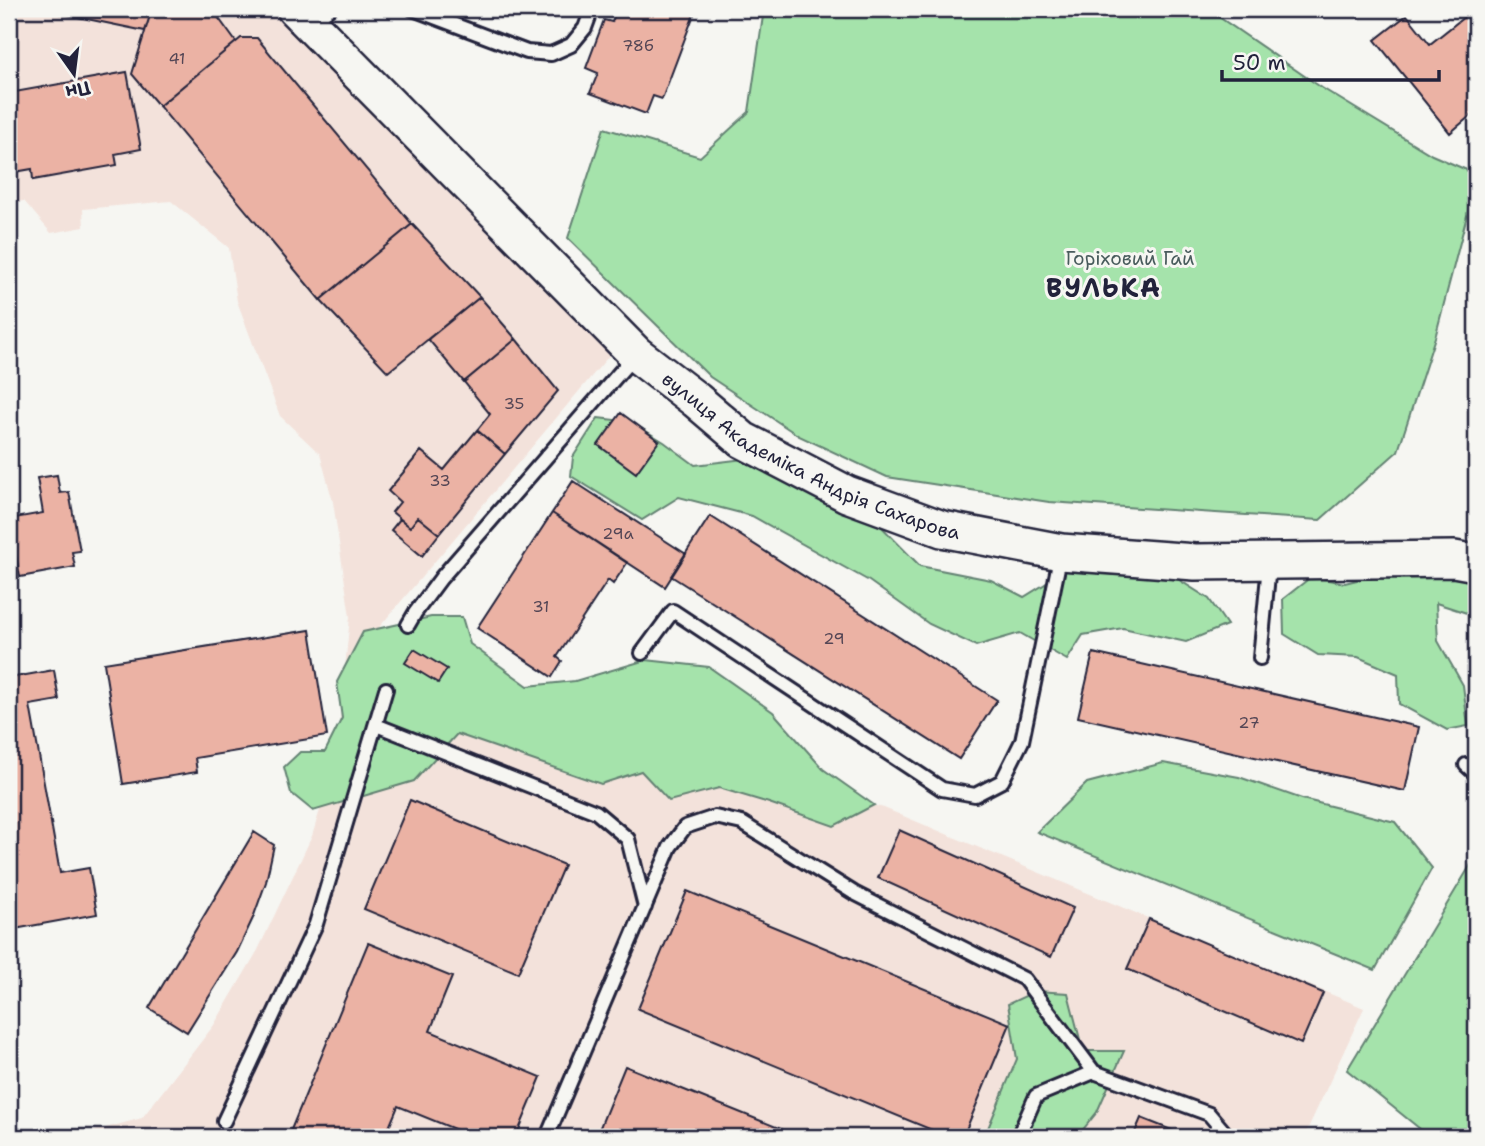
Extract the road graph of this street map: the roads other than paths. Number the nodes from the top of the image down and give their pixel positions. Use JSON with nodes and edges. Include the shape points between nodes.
{"nodes":[{"id":1,"x":413,"y":9,"type":"edge"},
{"id":2,"x":592,"y":9,"type":"edge"},
{"id":3,"x":311,"y":14,"type":"edge"},
{"id":4,"x":636,"y":354,"type":"junction"},
{"id":5,"x":1061,"y":552,"type":"junction"},
{"id":6,"x":1269,"y":561,"type":"junction"},
{"id":7,"x":1476,"y":563,"type":"edge"},
{"id":8,"x":408,"y":625,"type":"dead end"},
{"id":9,"x":642,"y":653,"type":"dead end"},
{"id":10,"x":1260,"y":658,"type":"dead end"},
{"id":11,"x":386,"y":688,"type":"dead end"},
{"id":12,"x":376,"y":726,"type":"junction"},
{"id":13,"x":645,"y":908,"type":"junction"},
{"id":14,"x":1094,"y":1072,"type":"junction"},
{"id":15,"x":224,"y":1121,"type":"dead end"},
{"id":16,"x":547,"y":1137,"type":"edge"},
{"id":17,"x":1018,"y":1137,"type":"edge"},
{"id":18,"x":1226,"y":1137,"type":"edge"}],
"edges":[{"from":1,"to":2,"type":"lane","via":[[527,52],[551,54],[571,46]]},
{"from":3,"to":4,"type":"street","name":"вулиця Академіка Андрія Сахарова"},
{"from":4,"to":5,"type":"street","name":"вулиця Академіка Андрія Сахарова","via":[[743,440],[847,494],[942,529]]},
{"from":4,"to":8,"type":"lane","via":[[441,578]]},
{"from":5,"to":6,"type":"street","name":"вулиця Академіка Андрія Сахарова","via":[[1195,562]]},
{"from":5,"to":9,"type":"lane","via":[[1022,741],[1002,781],[975,795],[942,789],[673,611]]},
{"from":6,"to":7,"type":"street","name":"вулиця Академіка Андрія Сахарова","via":[[1454,559]]},
{"from":6,"to":10,"type":"lane"},
{"from":11,"to":12,"type":"lane"},
{"from":12,"to":13,"type":"lane","via":[[596,812],[628,839]]},
{"from":12,"to":15,"type":"lane","via":[[316,924]]},
{"from":13,"to":14,"type":"lane","via":[[670,847],[685,827],[715,817],[741,824],[854,893],[1024,979]]},
{"from":13,"to":16,"type":"lane"},
{"from":14,"to":17,"type":"lane","via":[[1036,1096]]},
{"from":14,"to":18,"type":"lane","via":[[1209,1114]]}]}
